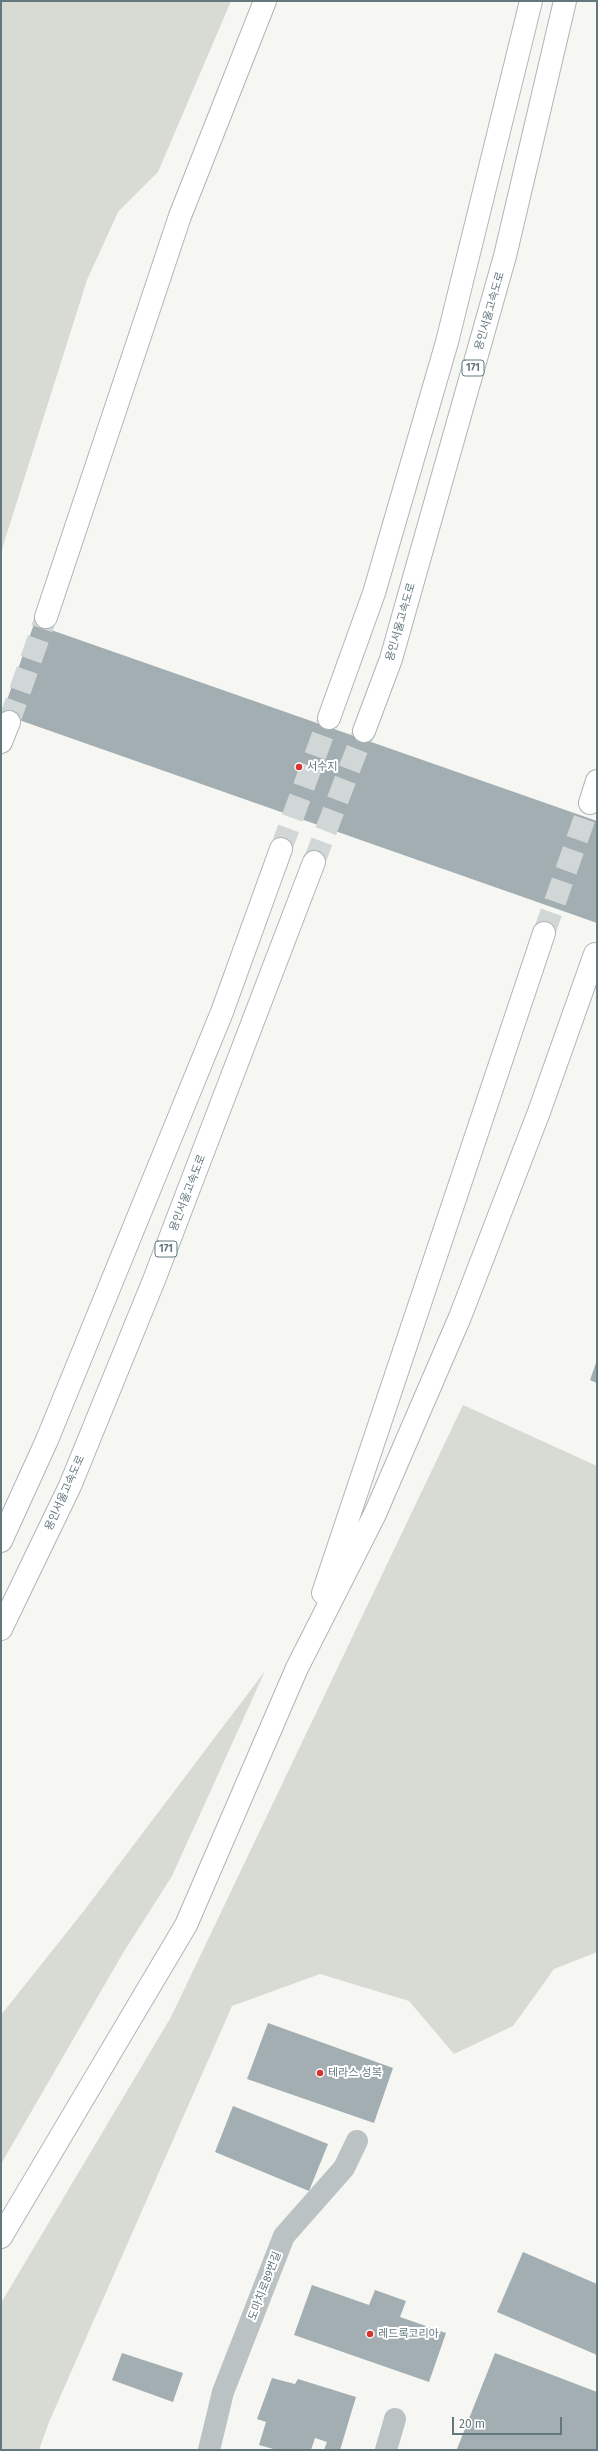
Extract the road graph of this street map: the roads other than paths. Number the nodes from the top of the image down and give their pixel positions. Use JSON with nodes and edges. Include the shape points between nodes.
{"nodes":[{"id":1,"x":264,"y":1,"type":"edge"},
{"id":2,"x":531,"y":1,"type":"edge"},
{"id":3,"x":565,"y":1,"type":"edge"},
{"id":4,"x":46,"y":617,"type":"tunnel mouth"},
{"id":5,"x":329,"y":718,"type":"tunnel mouth"},
{"id":6,"x":9,"y":722,"type":"tunnel mouth"},
{"id":7,"x":364,"y":731,"type":"tunnel mouth"},
{"id":8,"x":1,"y":742,"type":"edge"},
{"id":9,"x":597,"y":781,"type":"edge"},
{"id":10,"x":590,"y":803,"type":"tunnel mouth"},
{"id":11,"x":281,"y":849,"type":"tunnel mouth"},
{"id":12,"x":314,"y":862,"type":"tunnel mouth"},
{"id":13,"x":544,"y":933,"type":"tunnel mouth"},
{"id":14,"x":595,"y":954,"type":"dead end"},
{"id":15,"x":1,"y":1541,"type":"edge"},
{"id":16,"x":1,"y":1628,"type":"edge"},
{"id":17,"x":298,"y":1668,"type":"junction"},
{"id":18,"x":357,"y":2141,"type":"dead end"},
{"id":19,"x":1,"y":2237,"type":"edge"},
{"id":20,"x":395,"y":2419,"type":"dead end"},
{"id":21,"x":209,"y":2450,"type":"edge"},
{"id":22,"x":386,"y":2450,"type":"edge"}],
"edges":[{"from":1,"to":4,"type":"highway","via":[[180,216]]},
{"from":2,"to":5,"type":"highway","via":[[447,342],[374,593]]},
{"from":3,"to":7,"type":"highway","name":"용인서울고속도로","number":"171","via":[[505,256],[391,659]]},
{"from":6,"to":8,"type":"highway"},
{"from":9,"to":10,"type":"highway"},
{"from":11,"to":15,"type":"highway","via":[[222,1012],[47,1440]]},
{"from":12,"to":16,"type":"highway","name":"용인서울고속도로","number":"171","via":[[192,1184],[73,1479]]},
{"from":13,"to":17,"type":"highway"},
{"from":14,"to":17,"type":"highway","via":[[539,1112],[460,1317],[375,1514]]},
{"from":17,"to":19,"type":"highway","via":[[186,1925]]},
{"from":18,"to":21,"type":"street","name":"도마치로89번길","via":[[344,2168],[284,2236],[223,2392]]},
{"from":20,"to":22,"type":"street"}]}
